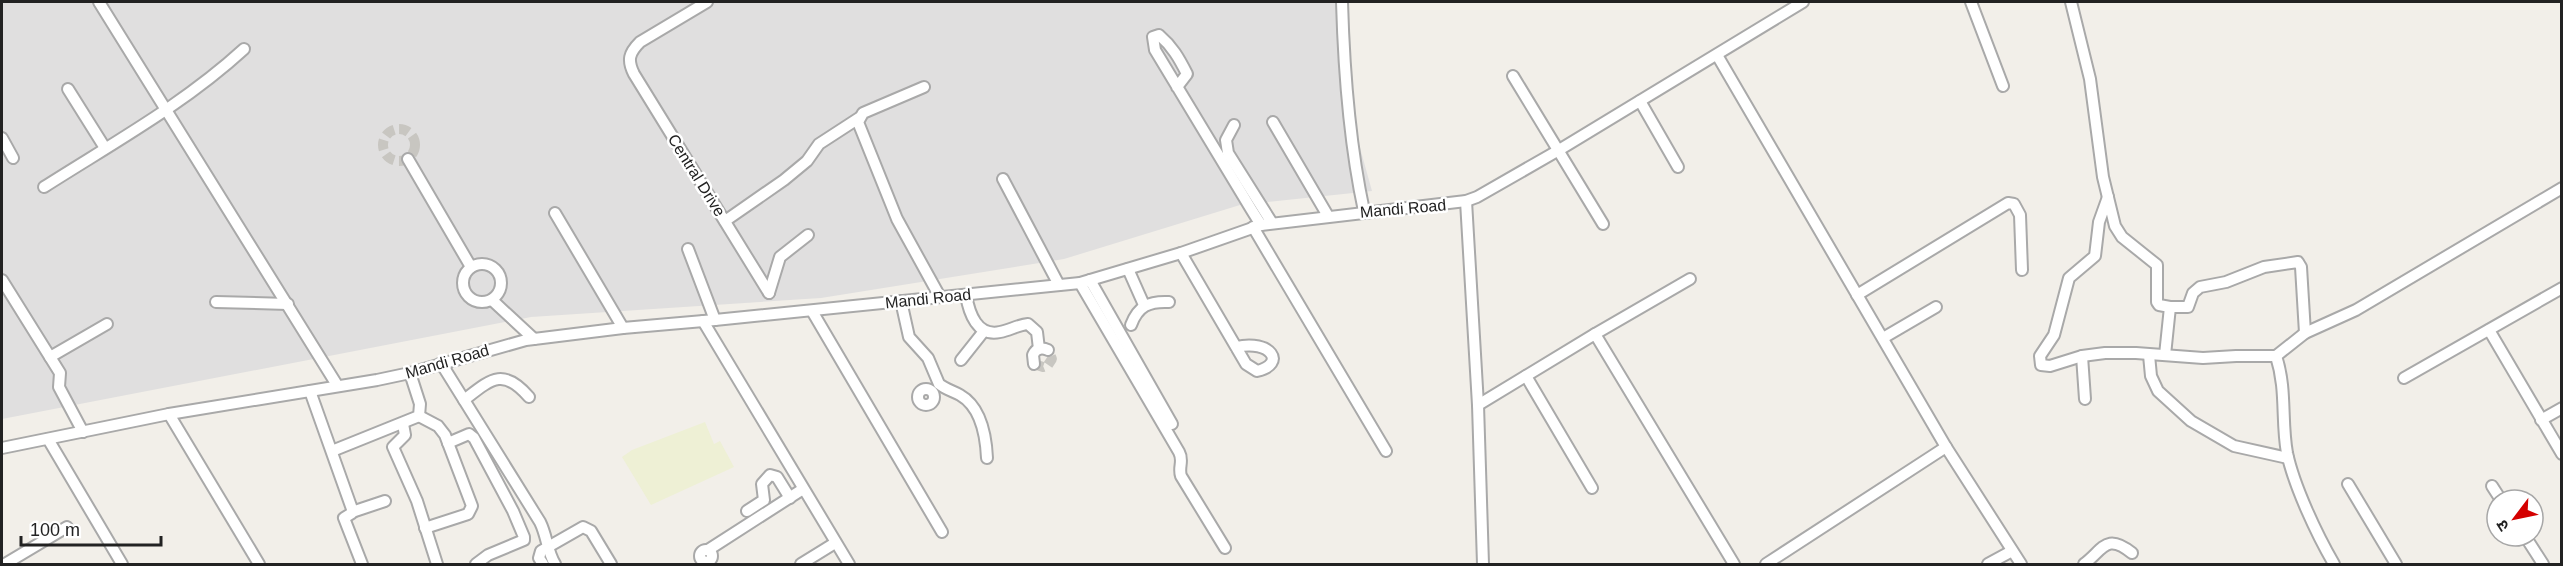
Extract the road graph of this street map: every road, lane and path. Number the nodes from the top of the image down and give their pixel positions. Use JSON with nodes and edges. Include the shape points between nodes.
{"nodes":[{"id":1,"x":99,"y":2,"type":"edge"},
{"id":2,"x":707,"y":2,"type":"edge"},
{"id":3,"x":1341,"y":2,"type":"edge"},
{"id":4,"x":1803,"y":2,"type":"edge"},
{"id":5,"x":1971,"y":2,"type":"edge"},
{"id":6,"x":2071,"y":2,"type":"edge"},
{"id":7,"x":1784,"y":6,"type":"edge"},
{"id":8,"x":244,"y":49,"type":"dead end"},
{"id":9,"x":1717,"y":55,"type":"junction"},
{"id":10,"x":1513,"y":76,"type":"dead end"},
{"id":11,"x":2003,"y":86,"type":"dead end"},
{"id":12,"x":924,"y":87,"type":"dead end"},
{"id":13,"x":1177,"y":87,"type":"dead end"},
{"id":14,"x":68,"y":89,"type":"dead end"},
{"id":15,"x":1640,"y":101,"type":"junction"},
{"id":16,"x":167,"y":111,"type":"junction"},
{"id":17,"x":859,"y":118,"type":"junction"},
{"id":18,"x":1273,"y":122,"type":"dead end"},
{"id":19,"x":1233,"y":124,"type":"dead end"},
{"id":20,"x":2,"y":138,"type":"edge"},
{"id":21,"x":105,"y":148,"type":"junction"},
{"id":22,"x":1559,"y":150,"type":"junction"},
{"id":23,"x":13,"y":158,"type":"dead end"},
{"id":24,"x":408,"y":159,"type":"dead end"},
{"id":25,"x":1678,"y":167,"type":"dead end"},
{"id":26,"x":1003,"y":179,"type":"dead end"},
{"id":27,"x":44,"y":187,"type":"dead end"},
{"id":28,"x":2562,"y":188,"type":"edge"},
{"id":29,"x":2108,"y":197,"type":"junction"},
{"id":30,"x":1466,"y":201,"type":"junction"},
{"id":31,"x":1364,"y":211,"type":"junction"},
{"id":32,"x":555,"y":213,"type":"dead end"},
{"id":33,"x":1328,"y":216,"type":"junction"},
{"id":34,"x":725,"y":221,"type":"junction"},
{"id":35,"x":1603,"y":224,"type":"dead end"},
{"id":36,"x":1262,"y":225,"type":"junction"},
{"id":37,"x":808,"y":234,"type":"dead end"},
{"id":38,"x":688,"y":249,"type":"dead end"},
{"id":39,"x":1181,"y":253,"type":"junction"},
{"id":40,"x":471,"y":267,"type":"junction"},
{"id":41,"x":1128,"y":269,"type":"junction"},
{"id":42,"x":2022,"y":270,"type":"dead end"},
{"id":43,"x":1690,"y":279,"type":"dead end"},
{"id":44,"x":2,"y":280,"type":"edge"},
{"id":45,"x":1085,"y":281,"type":"junction"},
{"id":46,"x":1059,"y":285,"type":"junction"},
{"id":47,"x":2562,"y":288,"type":"edge"},
{"id":48,"x":966,"y":295,"type":"junction"},
{"id":49,"x":1857,"y":295,"type":"junction"},
{"id":50,"x":940,"y":297,"type":"junction"},
{"id":51,"x":492,"y":300,"type":"junction"},
{"id":52,"x":901,"y":301,"type":"junction"},
{"id":53,"x":216,"y":302,"type":"dead end"},
{"id":54,"x":1170,"y":302,"type":"dead end"},
{"id":55,"x":288,"y":304,"type":"junction"},
{"id":56,"x":1144,"y":305,"type":"junction"},
{"id":57,"x":1936,"y":307,"type":"dead end"},
{"id":58,"x":2170,"y":307,"type":"junction"},
{"id":59,"x":812,"y":311,"type":"junction"},
{"id":60,"x":703,"y":321,"type":"junction"},
{"id":61,"x":715,"y":321,"type":"junction"},
{"id":62,"x":107,"y":324,"type":"dead end"},
{"id":63,"x":1131,"y":325,"type":"dead end"},
{"id":64,"x":622,"y":328,"type":"junction"},
{"id":65,"x":2488,"y":330,"type":"junction"},
{"id":66,"x":984,"y":331,"type":"junction"},
{"id":67,"x":2305,"y":333,"type":"junction"},
{"id":68,"x":1595,"y":334,"type":"junction"},
{"id":69,"x":1883,"y":338,"type":"junction"},
{"id":70,"x":534,"y":339,"type":"junction"},
{"id":71,"x":1236,"y":347,"type":"dead end"},
{"id":72,"x":2148,"y":355,"type":"junction"},
{"id":73,"x":2165,"y":355,"type":"junction"},
{"id":74,"x":2082,"y":356,"type":"junction"},
{"id":75,"x":2276,"y":356,"type":"junction"},
{"id":76,"x":50,"y":357,"type":"junction"},
{"id":77,"x":961,"y":360,"type":"dead end"},
{"id":78,"x":441,"y":363,"type":"junction"},
{"id":79,"x":1034,"y":364,"type":"dead end"},
{"id":80,"x":410,"y":373,"type":"junction"},
{"id":81,"x":1526,"y":376,"type":"junction"},
{"id":82,"x":2404,"y":378,"type":"dead end"},
{"id":83,"x":337,"y":385,"type":"junction"},
{"id":84,"x":310,"y":391,"type":"junction"},
{"id":85,"x":529,"y":397,"type":"dead end"},
{"id":86,"x":2085,"y":399,"type":"dead end"},
{"id":87,"x":464,"y":400,"type":"junction"},
{"id":88,"x":1478,"y":405,"type":"junction"},
{"id":89,"x":2562,"y":408,"type":"edge"},
{"id":90,"x":169,"y":414,"type":"junction"},
{"id":91,"x":419,"y":416,"type":"junction"},
{"id":92,"x":2541,"y":420,"type":"junction"},
{"id":93,"x":403,"y":424,"type":"junction"},
{"id":94,"x":1172,"y":424,"type":"dead end"},
{"id":95,"x":82,"y":432,"type":"junction"},
{"id":96,"x":48,"y":439,"type":"junction"},
{"id":97,"x":448,"y":443,"type":"junction"},
{"id":98,"x":1946,"y":447,"type":"junction"},
{"id":99,"x":2,"y":448,"type":"edge"},
{"id":100,"x":332,"y":451,"type":"junction"},
{"id":101,"x":1386,"y":451,"type":"dead end"},
{"id":102,"x":2562,"y":454,"type":"edge"},
{"id":103,"x":987,"y":458,"type":"dead end"},
{"id":104,"x":2289,"y":458,"type":"junction"},
{"id":105,"x":2348,"y":484,"type":"dead end"},
{"id":106,"x":1592,"y":488,"type":"dead end"},
{"id":107,"x":803,"y":489,"type":"junction"},
{"id":108,"x":790,"y":498,"type":"junction"},
{"id":109,"x":385,"y":501,"type":"dead end"},
{"id":110,"x":747,"y":511,"type":"dead end"},
{"id":111,"x":352,"y":512,"type":"junction"},
{"id":112,"x":67,"y":528,"type":"dead end"},
{"id":113,"x":425,"y":528,"type":"junction"},
{"id":114,"x":942,"y":532,"type":"dead end"},
{"id":115,"x":836,"y":543,"type":"junction"},
{"id":116,"x":548,"y":545,"type":"junction"},
{"id":117,"x":1225,"y":548,"type":"dead end"},
{"id":118,"x":2532,"y":548,"type":"edge"},
{"id":119,"x":2012,"y":551,"type":"junction"},
{"id":120,"x":2132,"y":553,"type":"dead end"},
{"id":121,"x":4,"y":564,"type":"edge"},
{"id":122,"x":122,"y":564,"type":"edge"},
{"id":123,"x":259,"y":564,"type":"edge"},
{"id":124,"x":362,"y":564,"type":"edge"},
{"id":125,"x":437,"y":564,"type":"edge"},
{"id":126,"x":476,"y":564,"type":"edge"},
{"id":127,"x":543,"y":564,"type":"edge"},
{"id":128,"x":555,"y":564,"type":"edge"},
{"id":129,"x":610,"y":564,"type":"edge"},
{"id":130,"x":689,"y":564,"type":"edge"},
{"id":131,"x":801,"y":564,"type":"edge"},
{"id":132,"x":849,"y":564,"type":"edge"},
{"id":133,"x":1483,"y":564,"type":"edge"},
{"id":134,"x":1734,"y":564,"type":"edge"},
{"id":135,"x":1766,"y":564,"type":"edge"},
{"id":136,"x":1988,"y":564,"type":"edge"},
{"id":137,"x":2021,"y":564,"type":"edge"},
{"id":138,"x":2084,"y":564,"type":"edge"},
{"id":139,"x":2334,"y":564,"type":"edge"},
{"id":140,"x":2396,"y":564,"type":"edge"},
{"id":141,"x":2542,"y":564,"type":"edge"}],
"edges":[{"from":1,"to":16,"type":"street"},
{"from":2,"to":34,"type":"street","name":"Central Drive","via":[[640,42],[629,56],[630,68]]},
{"from":3,"to":31,"type":"street","via":[[1349,124]]},
{"from":4,"to":7,"type":"street","name":"Mandi Road"},
{"from":5,"to":11,"type":"street"},
{"from":6,"to":29,"type":"street","via":[[2093,95]]},
{"from":7,"to":9,"type":"street","name":"Mandi Road"},
{"from":8,"to":16,"type":"street"},
{"from":9,"to":15,"type":"street","name":"Mandi Road"},
{"from":9,"to":49,"type":"street"},
{"from":10,"to":22,"type":"street"},
{"from":12,"to":17,"type":"street","via":[[872,108]]},
{"from":13,"to":36,"type":"street"},
{"from":14,"to":21,"type":"street"},
{"from":15,"to":22,"type":"street","name":"Mandi Road"},
{"from":15,"to":25,"type":"street"},
{"from":16,"to":21,"type":"street"},
{"from":16,"to":55,"type":"street"},
{"from":17,"to":34,"type":"street","via":[[819,144],[807,161],[784,180]]},
{"from":17,"to":50,"type":"street","via":[[868,152],[897,219]]},
{"from":18,"to":33,"type":"street"},
{"from":19,"to":36,"type":"street","via":[[1226,140],[1228,153]]},
{"from":20,"to":23,"type":"street"},
{"from":21,"to":27,"type":"street"},
{"from":22,"to":30,"type":"street","name":"Mandi Road"},
{"from":22,"to":35,"type":"street"},
{"from":24,"to":40,"type":"street"},
{"from":26,"to":46,"type":"street"},
{"from":28,"to":67,"type":"street","via":[[2386,293]]},
{"from":29,"to":58,"type":"street","via":[[2119,234],[2157,265],[2157,302]]},
{"from":29,"to":74,"type":"street","via":[[2099,222],[2096,256],[2069,278],[2055,332],[2040,363],[2050,366]]},
{"from":30,"to":31,"type":"street","name":"Mandi Road"},
{"from":30,"to":88,"type":"street"},
{"from":31,"to":33,"type":"street","name":"Mandi Road"},
{"from":32,"to":64,"type":"street"},
{"from":33,"to":36,"type":"street","name":"Mandi Road"},
{"from":34,"to":37,"type":"street","name":"Central Drive","via":[[769,293],[780,257]]},
{"from":36,"to":39,"type":"street","name":"Mandi Road"},
{"from":36,"to":101,"type":"street"},
{"from":38,"to":61,"type":"street"},
{"from":39,"to":41,"type":"street","name":"Mandi Road"},
{"from":39,"to":71,"type":"street"},
{"from":40,"to":51,"type":"street","via":[[464,277],[466,294],[475,301]]},
{"from":40,"to":51,"type":"street","via":[[483,264],[499,273],[500,291]]},
{"from":41,"to":45,"type":"street","name":"Mandi Road"},
{"from":41,"to":56,"type":"street"},
{"from":42,"to":49,"type":"street","via":[[2020,215],[2014,204],[2008,203]]},
{"from":43,"to":68,"type":"street"},
{"from":44,"to":76,"type":"street"},
{"from":45,"to":46,"type":"street","name":"Mandi Road"},
{"from":45,"to":94,"type":"street"},
{"from":45,"to":117,"type":"street","via":[[1179,452],[1181,476]]},
{"from":46,"to":48,"type":"street","name":"Mandi Road"},
{"from":47,"to":65,"type":"street"},
{"from":48,"to":50,"type":"street","name":"Mandi Road"},
{"from":48,"to":66,"type":"street","via":[[968,309]]},
{"from":49,"to":69,"type":"street"},
{"from":50,"to":52,"type":"street","name":"Mandi Road"},
{"from":51,"to":70,"type":"street"},
{"from":52,"to":59,"type":"street","name":"Mandi Road"},
{"from":52,"to":103,"type":"street","via":[[909,337],[928,358],[935,388],[962,396],[976,413],[985,434]]},
{"from":53,"to":55,"type":"street"},
{"from":54,"to":56,"type":"street"},
{"from":55,"to":83,"type":"street"},
{"from":56,"to":63,"type":"street"},
{"from":57,"to":69,"type":"street"},
{"from":58,"to":67,"type":"street","via":[[2188,307],[2193,293],[2200,288],[2264,267],[2298,262]]},
{"from":58,"to":73,"type":"street"},
{"from":59,"to":61,"type":"street","name":"Mandi Road"},
{"from":59,"to":114,"type":"street"},
{"from":60,"to":61,"type":"street","name":"Mandi Road"},
{"from":60,"to":64,"type":"street","name":"Mandi Road"},
{"from":60,"to":107,"type":"street"},
{"from":62,"to":76,"type":"street"},
{"from":64,"to":70,"type":"street","name":"Mandi Road"},
{"from":65,"to":82,"type":"street"},
{"from":65,"to":92,"type":"street"},
{"from":66,"to":77,"type":"street"},
{"from":66,"to":79,"type":"street","via":[[998,333],[1028,324],[1037,332],[1043,349],[1033,355]]},
{"from":67,"to":75,"type":"street"},
{"from":68,"to":81,"type":"street"},
{"from":68,"to":134,"type":"street"},
{"from":69,"to":98,"type":"street"},
{"from":70,"to":78,"type":"street","name":"Mandi Road"},
{"from":72,"to":73,"type":"street"},
{"from":72,"to":74,"type":"street"},
{"from":72,"to":104,"type":"street","via":[[2158,391],[2191,421],[2234,446]]},
{"from":73,"to":75,"type":"street"},
{"from":74,"to":86,"type":"street"},
{"from":75,"to":104,"type":"street","via":[[2283,381]]},
{"from":76,"to":95,"type":"street","via":[[60,374],[59,387]]},
{"from":78,"to":80,"type":"street","name":"Mandi Road"},
{"from":78,"to":87,"type":"street"},
{"from":80,"to":83,"type":"street","name":"Mandi Road"},
{"from":80,"to":91,"type":"street","via":[[420,404]]},
{"from":81,"to":88,"type":"street"},
{"from":81,"to":106,"type":"street"},
{"from":83,"to":84,"type":"street","name":"Mandi Road"},
{"from":84,"to":90,"type":"street","name":"Mandi Road"},
{"from":84,"to":100,"type":"street"},
{"from":85,"to":87,"type":"street","via":[[514,382],[497,378]]},
{"from":87,"to":116,"type":"street","via":[[540,522]]},
{"from":88,"to":133,"type":"street"},
{"from":89,"to":92,"type":"street"},
{"from":90,"to":95,"type":"street","name":"Mandi Road"},
{"from":90,"to":123,"type":"street"},
{"from":91,"to":93,"type":"street"},
{"from":91,"to":97,"type":"street","via":[[438,426]]},
{"from":92,"to":102,"type":"street"},
{"from":93,"to":100,"type":"street"},
{"from":93,"to":113,"type":"street","via":[[405,435],[393,447]]},
{"from":95,"to":96,"type":"street","name":"Mandi Road"},
{"from":96,"to":99,"type":"street","name":"Mandi Road"},
{"from":96,"to":122,"type":"street"},
{"from":97,"to":113,"type":"street","via":[[472,508],[468,514]]},
{"from":97,"to":126,"type":"street","via":[[469,434],[474,438],[525,537]]},
{"from":98,"to":119,"type":"street"},
{"from":98,"to":135,"type":"street"},
{"from":100,"to":111,"type":"street"},
{"from":104,"to":139,"type":"street","via":[[2318,537]]},
{"from":105,"to":140,"type":"street"},
{"from":107,"to":108,"type":"street"},
{"from":107,"to":115,"type":"street"},
{"from":108,"to":110,"type":"street","via":[[777,477],[770,475],[762,484],[764,500]]},
{"from":108,"to":130,"type":"street"},
{"from":109,"to":111,"type":"street"},
{"from":111,"to":124,"type":"street","via":[[344,518]]},
{"from":112,"to":121,"type":"street"},
{"from":113,"to":125,"type":"street"},
{"from":115,"to":131,"type":"street"},
{"from":115,"to":132,"type":"street"},
{"from":116,"to":127,"type":"street","via":[[539,554]]},
{"from":116,"to":128,"type":"street"},
{"from":116,"to":129,"type":"street","via":[[585,528],[591,531]]},
{"from":118,"to":141,"type":"street"},
{"from":119,"to":136,"type":"street"},
{"from":119,"to":137,"type":"street"},
{"from":120,"to":138,"type":"street","via":[[2108,543]]}]}
